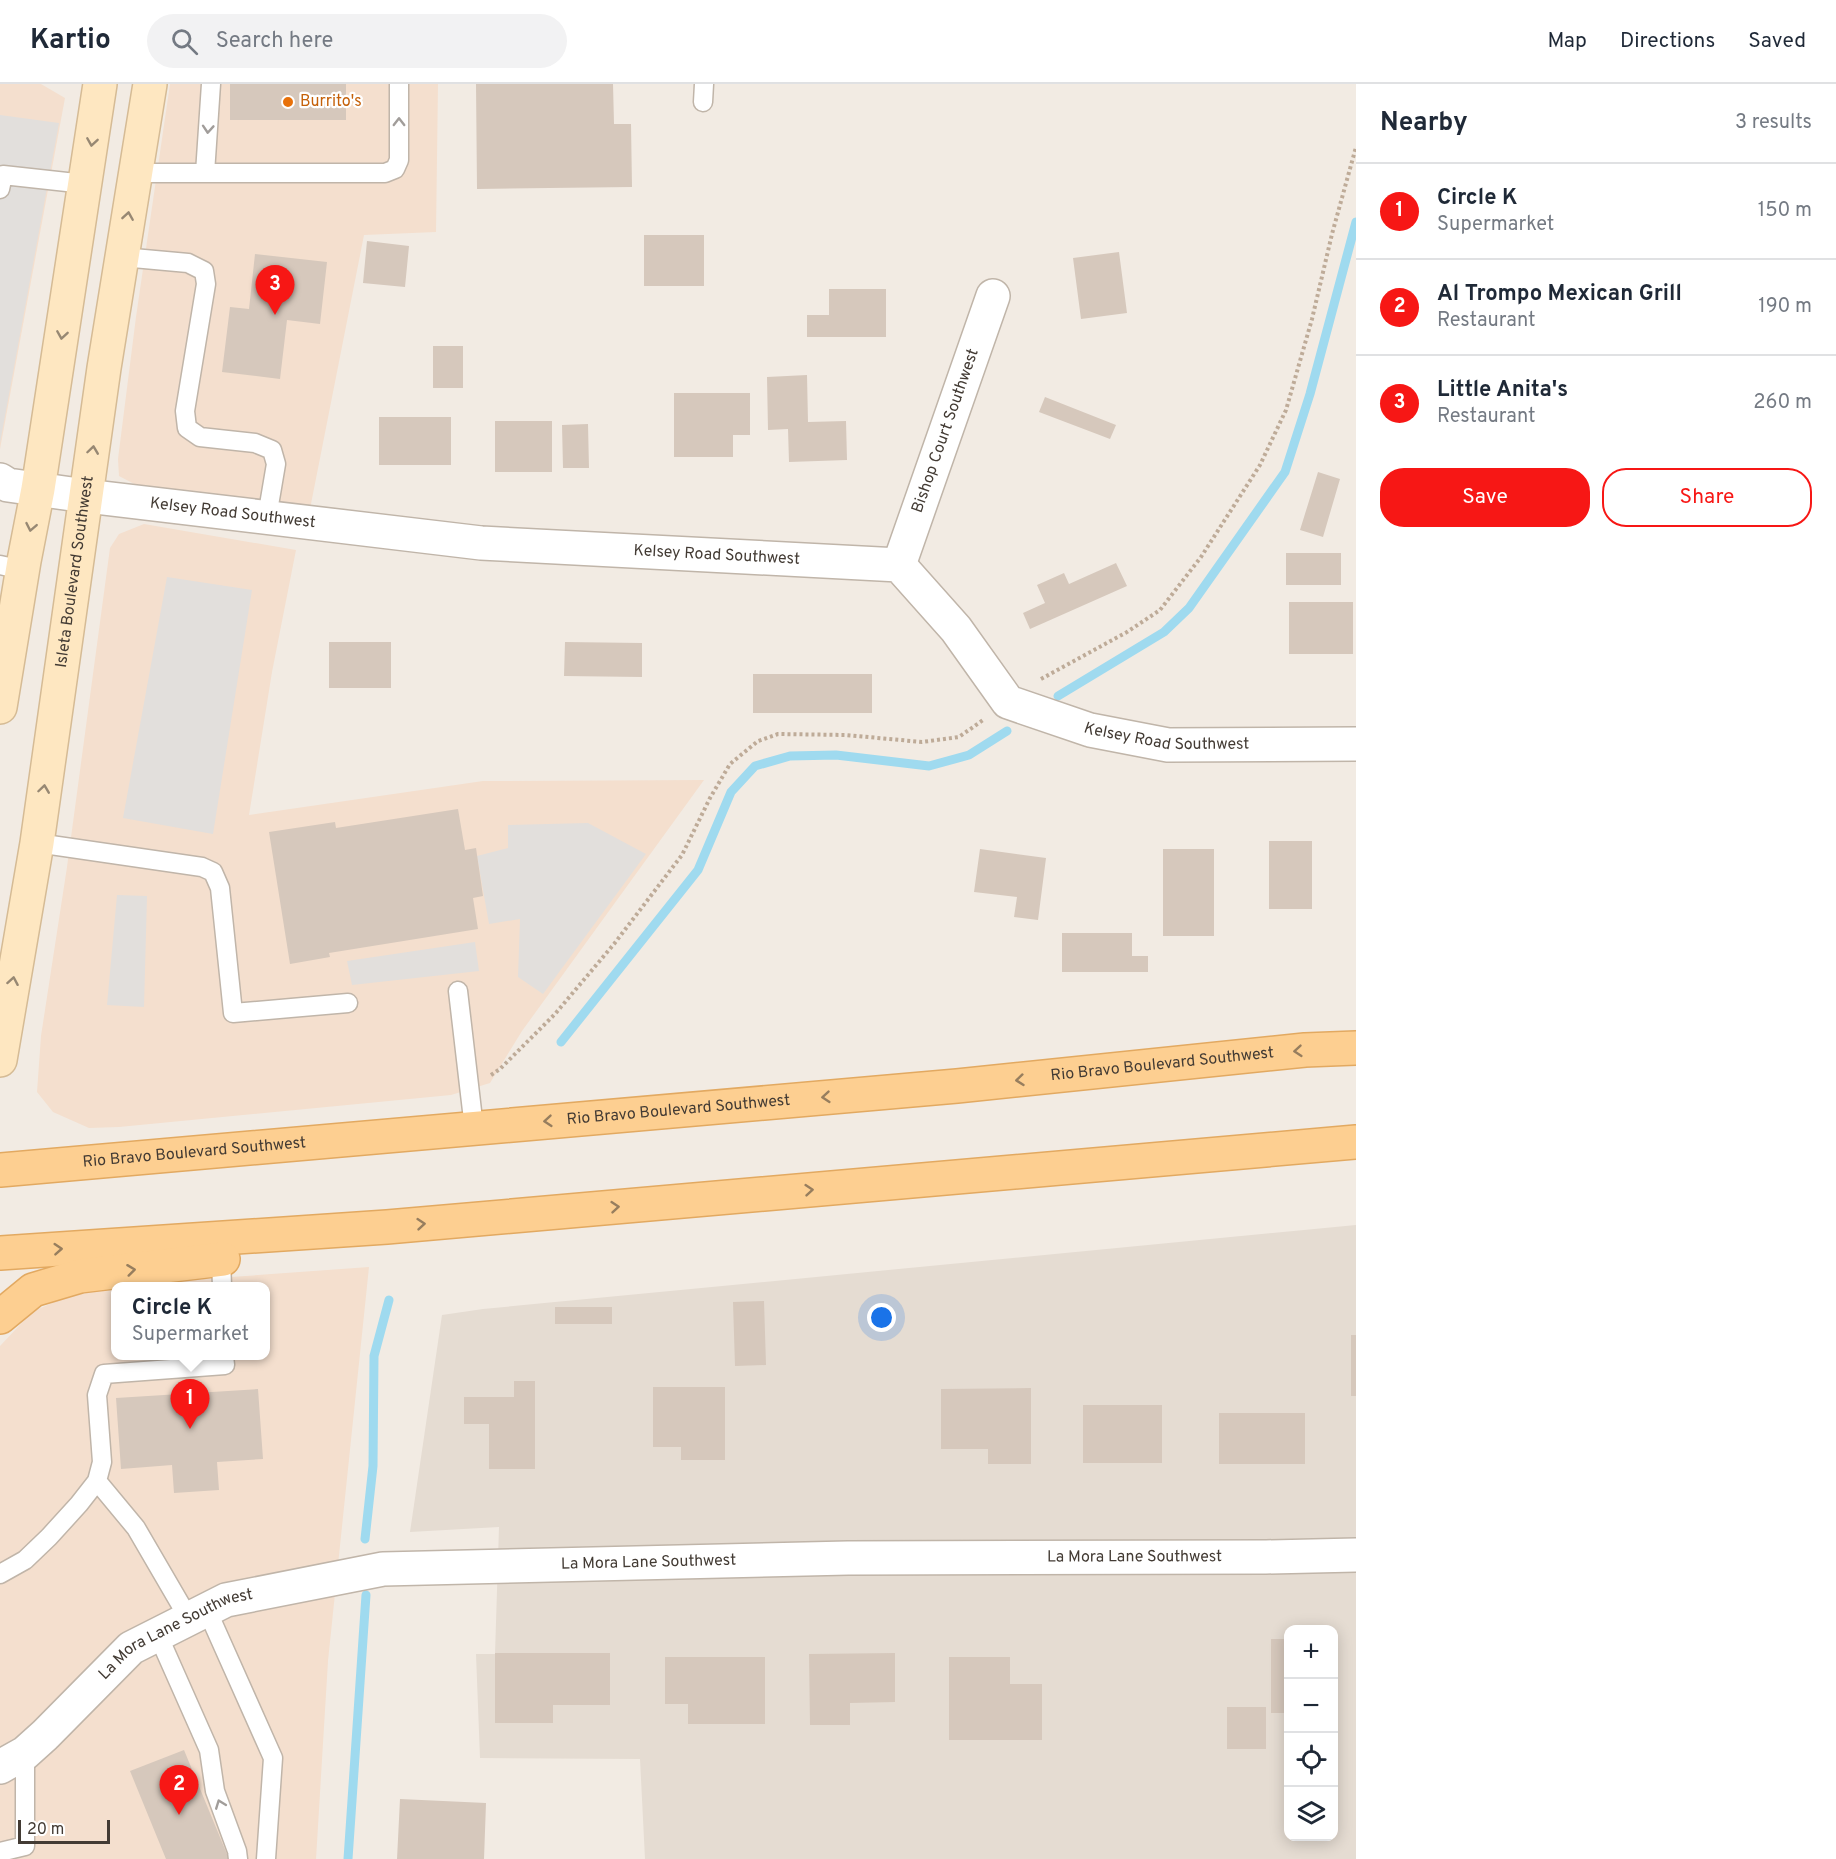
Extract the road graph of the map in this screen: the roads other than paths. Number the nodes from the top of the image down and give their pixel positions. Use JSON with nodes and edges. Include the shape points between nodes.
{"nodes":[{"id":1,"x":100,"y":84,"type":"edge"},
{"id":2,"x":150,"y":84,"type":"edge"},
{"id":3,"x":212,"y":84,"type":"edge"},
{"id":4,"x":399,"y":84,"type":"edge"},
{"id":5,"x":704,"y":84,"type":"edge"},
{"id":6,"x":703,"y":102,"type":"dead end"},
{"id":7,"x":135,"y":173,"type":"junction"},
{"id":8,"x":205,"y":173,"type":"junction"},
{"id":9,"x":1,"y":178,"type":"edge"},
{"id":10,"x":85,"y":184,"type":"junction"},
{"id":11,"x":122,"y":257,"type":"junction"},
{"id":12,"x":993,"y":296,"type":"dead end"},
{"id":13,"x":11,"y":486,"type":"edge"},
{"id":14,"x":86,"y":496,"type":"junction"},
{"id":15,"x":267,"y":517,"type":"junction"},
{"id":16,"x":899,"y":565,"type":"junction"},
{"id":17,"x":11,"y":567,"type":"edge"},
{"id":18,"x":6,"y":634,"type":"edge"},
{"id":19,"x":0,"y":707,"type":"edge"},
{"id":20,"x":1356,"y":744,"type":"edge"},
{"id":21,"x":37,"y":843,"type":"junction"},
{"id":22,"x":458,"y":992,"type":"dead end"},
{"id":23,"x":348,"y":1003,"type":"dead end"},
{"id":24,"x":1356,"y":1048,"type":"edge"},
{"id":25,"x":0,"y":1060,"type":"edge"},
{"id":26,"x":474,"y":1128,"type":"junction"},
{"id":27,"x":1356,"y":1142,"type":"edge"},
{"id":28,"x":0,"y":1170,"type":"edge"},
{"id":29,"x":387,"y":1227,"type":"junction"},
{"id":30,"x":0,"y":1253,"type":"edge"},
{"id":31,"x":221,"y":1273,"type":"edge"},
{"id":32,"x":0,"y":1317,"type":"edge"},
{"id":33,"x":224,"y":1360,"type":"edge"},
{"id":34,"x":97,"y":1480,"type":"junction"},
{"id":35,"x":1356,"y":1555,"type":"edge"},
{"id":36,"x":0,"y":1574,"type":"edge"},
{"id":37,"x":198,"y":1615,"type":"junction"},
{"id":38,"x":158,"y":1635,"type":"junction"},
{"id":39,"x":13,"y":1760,"type":"edge"},
{"id":40,"x":0,"y":1852,"type":"edge"},
{"id":41,"x":29,"y":1852,"type":"edge"},
{"id":42,"x":238,"y":1859,"type":"edge"},
{"id":43,"x":266,"y":1859,"type":"edge"}],
"edges":[{"from":1,"to":10,"type":"main road","one_way":true},
{"from":2,"to":7,"type":"main road","name":"Isleta Boulevard Southwest"},
{"from":3,"to":8,"type":"lane","one_way":true},
{"from":8,"to":4,"type":"lane","one_way":true,"via":[[385,173],[395,169],[399,160]]},
{"from":5,"to":6,"type":"lane"},
{"from":7,"to":8,"type":"lane"},
{"from":11,"to":7,"type":"main road","name":"Isleta Boulevard Southwest","one_way":true},
{"from":9,"to":10,"type":"lane"},
{"from":10,"to":13,"type":"main road","one_way":true},
{"from":14,"to":11,"type":"main road","name":"Isleta Boulevard Southwest","one_way":true},
{"from":11,"to":15,"type":"lane","via":[[189,263],[204,271],[206,284],[185,411],[187,428],[200,437],[255,443],[272,450],[276,464]]},
{"from":12,"to":16,"type":"street","name":"Bishop Court Southwest"},
{"from":13,"to":14,"type":"street","name":"Kelsey Road Southwest"},
{"from":13,"to":17,"type":"main road","one_way":true},
{"from":14,"to":15,"type":"street","name":"Kelsey Road Southwest"},
{"from":21,"to":14,"type":"main road","name":"Isleta Boulevard Southwest","one_way":true},
{"from":15,"to":16,"type":"street","name":"Kelsey Road Southwest","via":[[481,543]]},
{"from":16,"to":20,"type":"street","name":"Kelsey Road Southwest","via":[[956,629],[1008,702],[1090,729],[1168,745]]},
{"from":17,"to":18,"type":"main road"},
{"from":18,"to":19,"type":"main road"},
{"from":21,"to":23,"type":"lane","via":[[202,867],[213,872],[220,888],[233,1013]]},
{"from":25,"to":21,"type":"main road","name":"Isleta Boulevard Southwest","one_way":true},
{"from":22,"to":26,"type":"lane"},
{"from":24,"to":26,"type":"main road","name":"Rio Bravo Boulevard Southwest","one_way":true},
{"from":26,"to":28,"type":"main road","name":"Rio Bravo Boulevard Southwest"},
{"from":29,"to":27,"type":"main road","one_way":true},
{"from":30,"to":29,"type":"main road","one_way":true},
{"from":29,"to":31,"type":"main road"},
{"from":32,"to":31,"type":"main road","one_way":true,"via":[[33,1290],[80,1276]]},
{"from":33,"to":34,"type":"lane","via":[[225,1365],[104,1374],[97,1395],[102,1462]]},
{"from":34,"to":36,"type":"lane","via":[[49,1537],[25,1560]]},
{"from":34,"to":37,"type":"lane"},
{"from":35,"to":37,"type":"street","name":"La Mora Lane Southwest","via":[[848,1558],[383,1569],[225,1600]]},
{"from":37,"to":38,"type":"street","name":"La Mora Lane Southwest"},
{"from":37,"to":43,"type":"lane","via":[[273,1758]]},
{"from":38,"to":39,"type":"street","name":"La Mora Lane Southwest","via":[[132,1648],[45,1735]]},
{"from":42,"to":38,"type":"lane","one_way":true,"via":[[215,1791],[209,1750]]},
{"from":39,"to":41,"type":"lane"},
{"from":40,"to":41,"type":"lane"}]}
